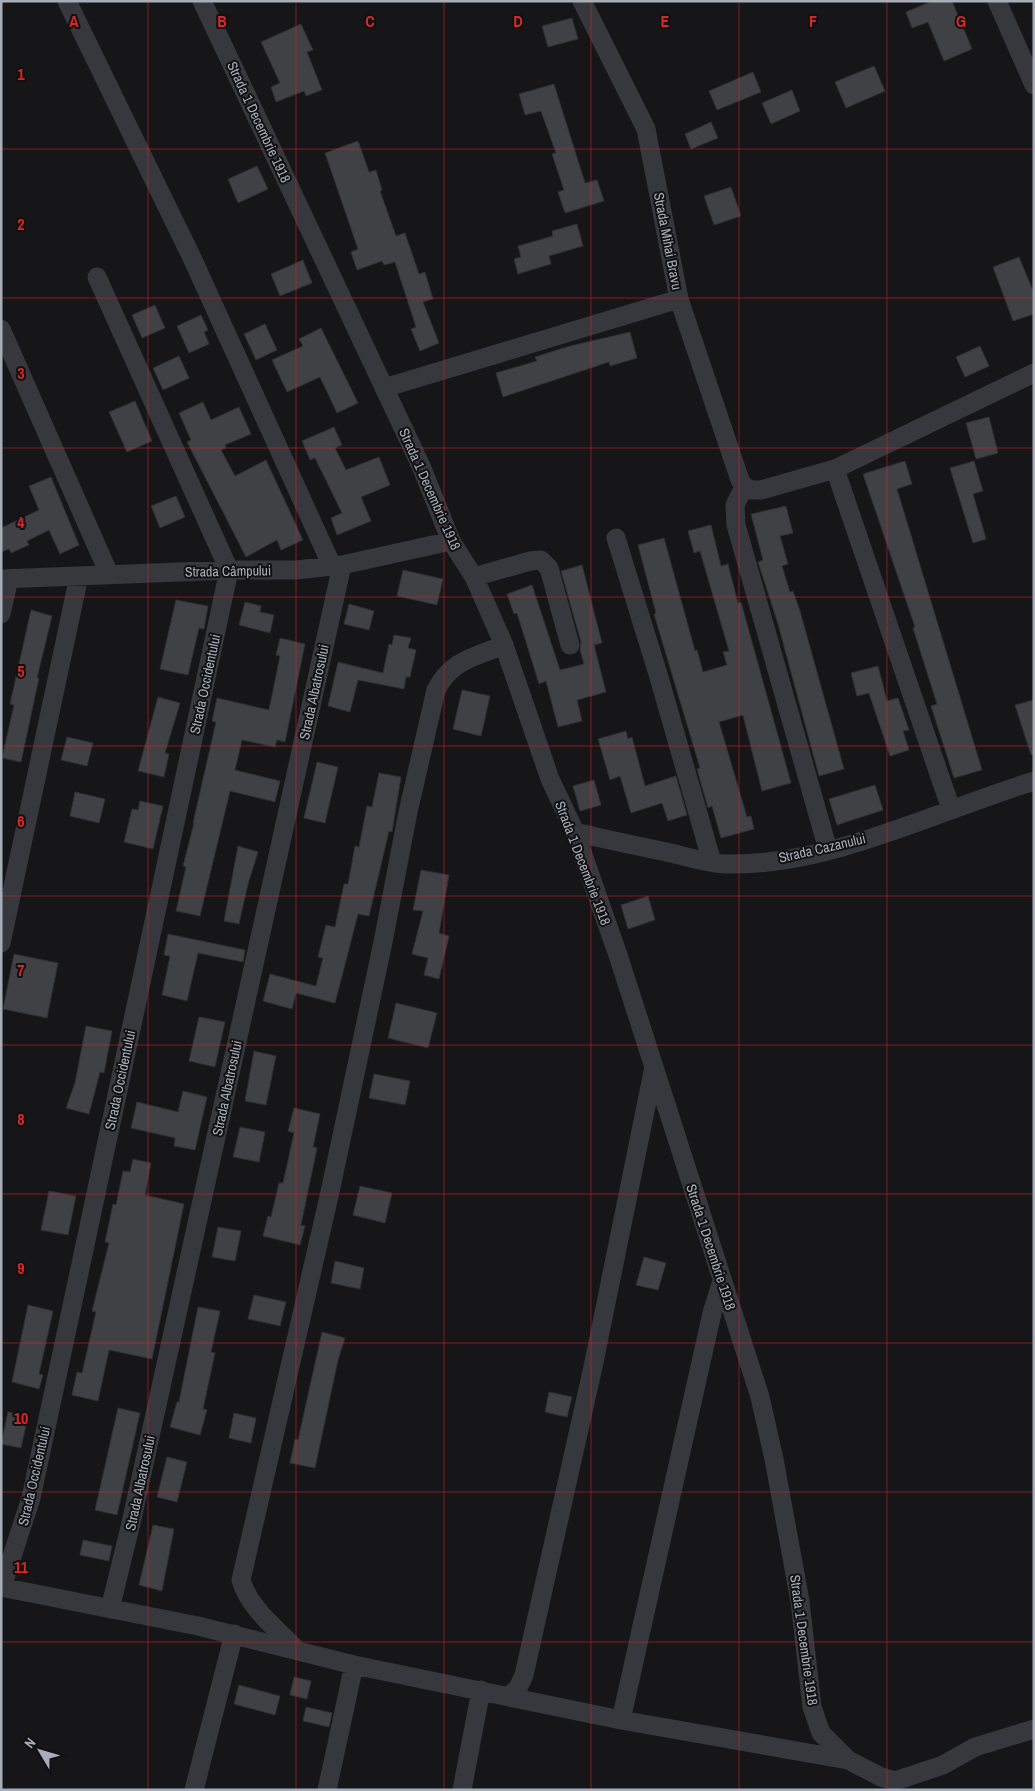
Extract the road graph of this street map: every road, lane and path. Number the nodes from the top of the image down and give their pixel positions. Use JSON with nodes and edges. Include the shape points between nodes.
{"nodes":[{"id":1,"x":67,"y":1,"type":"edge"},
{"id":2,"x":202,"y":1,"type":"edge"},
{"id":3,"x":582,"y":1,"type":"edge"},
{"id":4,"x":996,"y":1,"type":"edge"},
{"id":5,"x":1034,"y":84,"type":"edge"},
{"id":6,"x":97,"y":277,"type":"dead end"},
{"id":7,"x":679,"y":299,"type":"junction"},
{"id":8,"x":1,"y":329,"type":"edge"},
{"id":9,"x":1034,"y":372,"type":"edge"},
{"id":10,"x":384,"y":388,"type":"junction"},
{"id":11,"x":835,"y":469,"type":"junction"},
{"id":12,"x":744,"y":486,"type":"junction"},
{"id":13,"x":616,"y":538,"type":"dead end"},
{"id":14,"x":452,"y":541,"type":"junction"},
{"id":15,"x":337,"y":566,"type":"junction"},
{"id":16,"x":230,"y":570,"type":"junction"},
{"id":17,"x":109,"y":574,"type":"junction"},
{"id":18,"x":78,"y":576,"type":"junction"},
{"id":19,"x":474,"y":577,"type":"junction"},
{"id":20,"x":5,"y":579,"type":"edge"},
{"id":21,"x":1,"y":614,"type":"edge"},
{"id":22,"x":504,"y":644,"type":"junction"},
{"id":23,"x":570,"y":645,"type":"dead end"},
{"id":24,"x":1034,"y":781,"type":"edge"},
{"id":25,"x":951,"y":809,"type":"junction"},
{"id":26,"x":575,"y":832,"type":"junction"},
{"id":27,"x":828,"y":850,"type":"junction"},
{"id":28,"x":712,"y":862,"type":"junction"},
{"id":29,"x":1,"y":943,"type":"edge"},
{"id":30,"x":654,"y":1066,"type":"junction"},
{"id":31,"x":722,"y":1281,"type":"junction"},
{"id":32,"x":2,"y":1587,"type":"edge"},
{"id":33,"x":110,"y":1609,"type":"junction"},
{"id":34,"x":234,"y":1634,"type":"junction"},
{"id":35,"x":295,"y":1648,"type":"junction"},
{"id":36,"x":354,"y":1665,"type":"junction"},
{"id":37,"x":481,"y":1690,"type":"junction"},
{"id":38,"x":510,"y":1695,"type":"junction"},
{"id":39,"x":621,"y":1720,"type":"junction"},
{"id":40,"x":1034,"y":1729,"type":"edge"},
{"id":41,"x":848,"y":1760,"type":"junction"},
{"id":42,"x":194,"y":1790,"type":"edge"},
{"id":43,"x":327,"y":1790,"type":"edge"},
{"id":44,"x":462,"y":1790,"type":"edge"}],
"edges":[{"from":1,"to":15,"type":"street"},
{"from":2,"to":10,"type":"street","name":"Strada 1 Decembrie 1918"},
{"from":3,"to":7,"type":"street","name":"Strada Mihai Bravu","via":[[646,130]]},
{"from":4,"to":5,"type":"street"},
{"from":6,"to":16,"type":"street"},
{"from":7,"to":10,"type":"street"},
{"from":7,"to":12,"type":"street","name":"Strada Mihai Bravu"},
{"from":8,"to":17,"type":"street"},
{"from":9,"to":11,"type":"street"},
{"from":10,"to":14,"type":"street","name":"Strada 1 Decembrie 1918"},
{"from":11,"to":12,"type":"street","via":[[776,487],[752,490]]},
{"from":11,"to":25,"type":"street"},
{"from":12,"to":27,"type":"street","via":[[735,505],[736,525]]},
{"from":13,"to":28,"type":"street"},
{"from":14,"to":15,"type":"street","name":"Strada Câmpului"},
{"from":14,"to":19,"type":"street","name":"Strada 1 Decembrie 1918"},
{"from":15,"to":16,"type":"street","name":"Strada Câmpului"},
{"from":15,"to":33,"type":"street","name":"Strada Albatrosului"},
{"from":16,"to":17,"type":"street","name":"Strada Câmpului"},
{"from":16,"to":32,"type":"street","name":"Strada Occidentului","via":[[31,1498]]},
{"from":17,"to":18,"type":"street","name":"Strada Câmpului"},
{"from":18,"to":20,"type":"street","name":"Strada Câmpului"},
{"from":18,"to":29,"type":"street"},
{"from":19,"to":22,"type":"street","name":"Strada 1 Decembrie 1918"},
{"from":19,"to":23,"type":"street","via":[[540,560],[549,568]]},
{"from":20,"to":21,"type":"street"},
{"from":22,"to":26,"type":"street","name":"Strada 1 Decembrie 1918","via":[[550,779]]},
{"from":22,"to":35,"type":"street","via":[[453,666],[436,690],[330,1192],[241,1580],[253,1604]]},
{"from":24,"to":25,"type":"street","name":"Strada Cazanului"},
{"from":25,"to":27,"type":"street","name":"Strada Cazanului"},
{"from":26,"to":28,"type":"street","name":"Strada Cazanului"},
{"from":26,"to":30,"type":"street","name":"Strada 1 Decembrie 1918"},
{"from":27,"to":28,"type":"street","name":"Strada Cazanului","via":[[763,861]]},
{"from":30,"to":31,"type":"street","name":"Strada 1 Decembrie 1918"},
{"from":30,"to":38,"type":"street","via":[[593,1367],[524,1675],[518,1688]]},
{"from":31,"to":39,"type":"street","via":[[712,1313]]},
{"from":31,"to":41,"type":"street","name":"Strada 1 Decembrie 1918","via":[[760,1397],[774,1459],[800,1601],[812,1707],[821,1733]]},
{"from":32,"to":33,"type":"street"},
{"from":33,"to":34,"type":"street"},
{"from":34,"to":35,"type":"street"},
{"from":34,"to":42,"type":"street"},
{"from":35,"to":36,"type":"street"},
{"from":36,"to":37,"type":"street"},
{"from":36,"to":43,"type":"street"},
{"from":37,"to":38,"type":"street"},
{"from":37,"to":44,"type":"street"},
{"from":38,"to":39,"type":"street"},
{"from":39,"to":41,"type":"street"},
{"from":40,"to":41,"type":"street","via":[[975,1747],[935,1768],[895,1781]]}]}
